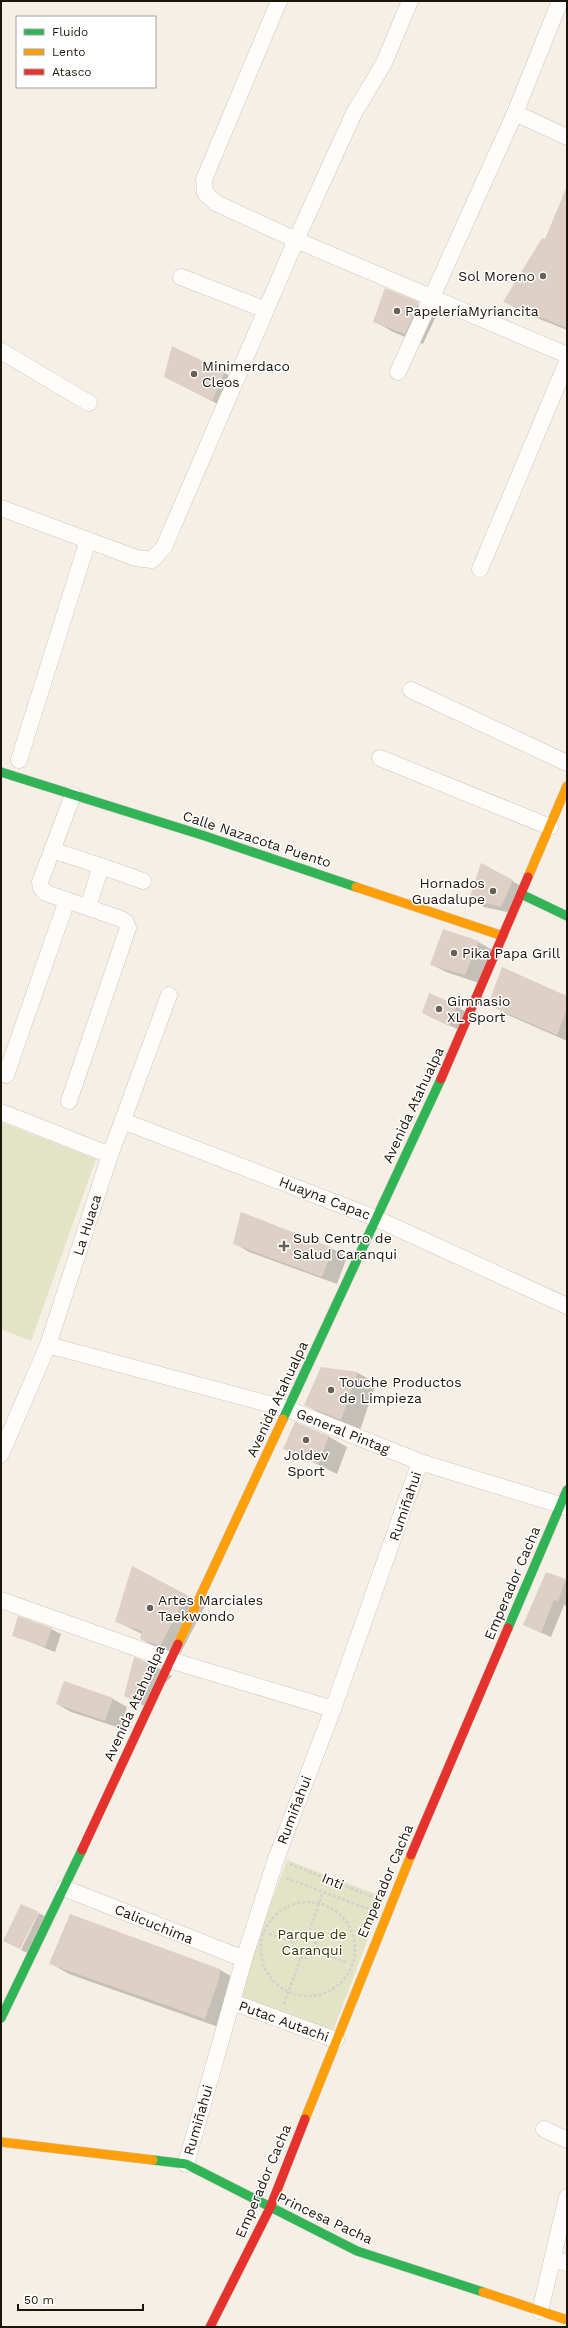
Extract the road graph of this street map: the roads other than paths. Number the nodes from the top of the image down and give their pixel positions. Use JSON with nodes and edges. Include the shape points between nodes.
{"nodes":[{"id":1,"x":279,"y":1,"type":"edge"},
{"id":2,"x":410,"y":1,"type":"edge"},
{"id":3,"x":560,"y":1,"type":"edge"},
{"id":4,"x":515,"y":114,"type":"junction"},
{"id":5,"x":567,"y":137,"type":"edge"},
{"id":6,"x":296,"y":240,"type":"junction"},
{"id":7,"x":181,"y":277,"type":"dead end"},
{"id":8,"x":431,"y":298,"type":"junction"},
{"id":9,"x":266,"y":310,"type":"junction"},
{"id":10,"x":1,"y":351,"type":"edge"},
{"id":11,"x":567,"y":355,"type":"edge"},
{"id":12,"x":567,"y":362,"type":"edge"},
{"id":13,"x":398,"y":372,"type":"dead end"},
{"id":14,"x":89,"y":403,"type":"dead end"},
{"id":15,"x":1,"y":508,"type":"edge"},
{"id":16,"x":88,"y":540,"type":"junction"},
{"id":17,"x":480,"y":569,"type":"dead end"},
{"id":18,"x":411,"y":690,"type":"dead end"},
{"id":19,"x":380,"y":758,"type":"dead end"},
{"id":20,"x":19,"y":760,"type":"dead end"},
{"id":21,"x":567,"y":764,"type":"edge"},
{"id":22,"x":1,"y":773,"type":"edge"},
{"id":23,"x":567,"y":786,"type":"edge"},
{"id":24,"x":73,"y":795,"type":"junction"},
{"id":25,"x":550,"y":827,"type":"junction"},
{"id":26,"x":52,"y":850,"type":"junction"},
{"id":27,"x":101,"y":866,"type":"junction"},
{"id":28,"x":143,"y":881,"type":"dead end"},
{"id":29,"x":522,"y":894,"type":"junction"},
{"id":30,"x":67,"y":900,"type":"junction"},
{"id":31,"x":88,"y":908,"type":"junction"},
{"id":32,"x":567,"y":916,"type":"edge"},
{"id":33,"x":503,"y":936,"type":"junction"},
{"id":34,"x":169,"y":995,"type":"dead end"},
{"id":35,"x":6,"y":1075,"type":"dead end"},
{"id":36,"x":69,"y":1100,"type":"dead end"},
{"id":37,"x":1,"y":1112,"type":"edge"},
{"id":38,"x":123,"y":1120,"type":"junction"},
{"id":39,"x":110,"y":1155,"type":"junction"},
{"id":40,"x":376,"y":1218,"type":"junction"},
{"id":41,"x":567,"y":1306,"type":"edge"},
{"id":42,"x":48,"y":1345,"type":"junction"},
{"id":43,"x":288,"y":1409,"type":"junction"},
{"id":44,"x":1,"y":1454,"type":"edge"},
{"id":45,"x":420,"y":1462,"type":"junction"},
{"id":46,"x":567,"y":1490,"type":"edge"},
{"id":47,"x":564,"y":1506,"type":"edge"},
{"id":48,"x":1,"y":1600,"type":"edge"},
{"id":49,"x":170,"y":1660,"type":"junction"},
{"id":50,"x":333,"y":1709,"type":"junction"},
{"id":51,"x":64,"y":1888,"type":"junction"},
{"id":52,"x":250,"y":1955,"type":"junction"},
{"id":53,"x":232,"y":2002,"type":"junction"},
{"id":54,"x":1,"y":2018,"type":"edge"},
{"id":55,"x":336,"y":2040,"type":"junction"},
{"id":56,"x":544,"y":2129,"type":"dead end"},
{"id":57,"x":567,"y":2140,"type":"edge"},
{"id":58,"x":1,"y":2142,"type":"edge"},
{"id":59,"x":186,"y":2164,"type":"junction"},
{"id":60,"x":567,"y":2197,"type":"edge"},
{"id":61,"x":270,"y":2208,"type":"junction"},
{"id":62,"x":560,"y":2261,"type":"edge"},
{"id":63,"x":540,"y":2311,"type":"junction"},
{"id":64,"x":567,"y":2320,"type":"edge"},
{"id":65,"x":210,"y":2327,"type":"edge"}],
"edges":[{"from":1,"to":6,"type":"street","via":[[204,180],[205,192],[216,203]]},
{"from":2,"to":6,"type":"street","via":[[384,63],[354,113]]},
{"from":3,"to":4,"type":"street"},
{"from":4,"to":5,"type":"street"},
{"from":4,"to":8,"type":"street"},
{"from":6,"to":8,"type":"street"},
{"from":6,"to":9,"type":"street"},
{"from":7,"to":9,"type":"street"},
{"from":8,"to":11,"type":"street"},
{"from":8,"to":13,"type":"street"},
{"from":9,"to":16,"type":"street","via":[[164,547],[152,560],[136,558]]},
{"from":10,"to":14,"type":"street"},
{"from":12,"to":17,"type":"street"},
{"from":15,"to":16,"type":"street"},
{"from":16,"to":20,"type":"street"},
{"from":18,"to":21,"type":"street"},
{"from":19,"to":25,"type":"street"},
{"from":22,"to":24,"type":"main road","name":"Calle Nazacota Puento"},
{"from":23,"to":25,"type":"main road","name":"Avenida Atahualpa"},
{"from":24,"to":26,"type":"street"},
{"from":24,"to":33,"type":"main road","name":"Calle Nazacota Puento"},
{"from":25,"to":29,"type":"main road","name":"Avenida Atahualpa"},
{"from":26,"to":27,"type":"street"},
{"from":26,"to":30,"type":"street","via":[[40,882],[46,893]]},
{"from":27,"to":28,"type":"street"},
{"from":27,"to":31,"type":"street"},
{"from":29,"to":32,"type":"main road"},
{"from":29,"to":33,"type":"main road","name":"Avenida Atahualpa"},
{"from":30,"to":31,"type":"street"},
{"from":30,"to":35,"type":"street"},
{"from":31,"to":36,"type":"street","via":[[121,918],[128,928]]},
{"from":33,"to":40,"type":"main road","name":"Avenida Atahualpa"},
{"from":34,"to":38,"type":"street","name":"La Huaca"},
{"from":37,"to":39,"type":"street"},
{"from":38,"to":39,"type":"street","name":"La Huaca"},
{"from":38,"to":40,"type":"street","name":"Huayna Capac"},
{"from":39,"to":42,"type":"street","name":"La Huaca"},
{"from":40,"to":41,"type":"street","name":"Huayna Capac"},
{"from":40,"to":43,"type":"main road","name":"Avenida Atahualpa"},
{"from":42,"to":43,"type":"street","name":"General Pintag"},
{"from":42,"to":44,"type":"street","name":"La Huaca"},
{"from":43,"to":45,"type":"street","name":"General Pintag"},
{"from":43,"to":49,"type":"main road","name":"Avenida Atahualpa"},
{"from":45,"to":47,"type":"street","name":"General Pintag"},
{"from":45,"to":50,"type":"street","name":"Rumiñahui"},
{"from":46,"to":47,"type":"main road","name":"Emperador Cacha"},
{"from":47,"to":55,"type":"main road","name":"Emperador Cacha","via":[[390,1904]]},
{"from":48,"to":49,"type":"street"},
{"from":49,"to":50,"type":"street"},
{"from":49,"to":51,"type":"main road","name":"Avenida Atahualpa"},
{"from":50,"to":52,"type":"street","name":"Rumiñahui","via":[[276,1859]]},
{"from":51,"to":52,"type":"street","name":"Calicuchima"},
{"from":51,"to":54,"type":"main road","name":"Avenida Atahualpa"},
{"from":52,"to":53,"type":"street","name":"Rumiñahui"},
{"from":53,"to":55,"type":"street","name":"Putac Autachi"},
{"from":53,"to":59,"type":"street","name":"Rumiñahui"},
{"from":55,"to":61,"type":"main road","name":"Emperador Cacha"},
{"from":56,"to":57,"type":"street"},
{"from":58,"to":59,"type":"main road","name":"Princesa Pacha"},
{"from":59,"to":61,"type":"main road","name":"Princesa Pacha"},
{"from":60,"to":62,"type":"street"},
{"from":61,"to":63,"type":"main road","name":"Princesa Pacha","via":[[357,2251]]},
{"from":61,"to":65,"type":"main road","name":"Emperador Cacha"},
{"from":62,"to":63,"type":"street"},
{"from":63,"to":64,"type":"main road","name":"Princesa Pacha"}]}
